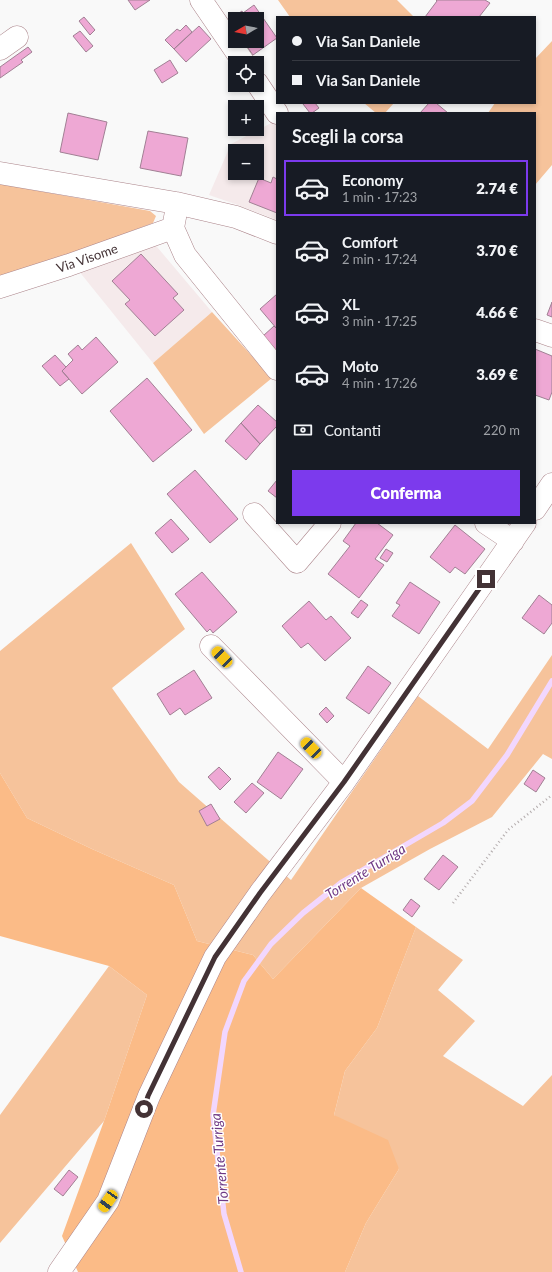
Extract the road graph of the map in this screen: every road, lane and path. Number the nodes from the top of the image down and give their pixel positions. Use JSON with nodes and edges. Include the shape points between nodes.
{"nodes":[{"id":1,"x":201,"y":0,"type":"edge"},
{"id":2,"x":239,"y":56,"type":"edge"},
{"id":3,"x":263,"y":92,"type":"edge"},
{"id":4,"x":276,"y":112,"type":"edge"},
{"id":5,"x":0,"y":172,"type":"edge"},
{"id":6,"x":176,"y":203,"type":"junction"},
{"id":7,"x":173,"y":228,"type":"junction"},
{"id":8,"x":276,"y":233,"type":"edge"},
{"id":9,"x":0,"y":287,"type":"edge"},
{"id":10,"x":536,"y":330,"type":"edge"},
{"id":11,"x":552,"y":336,"type":"edge"},
{"id":12,"x":276,"y":368,"type":"edge"},
{"id":13,"x":552,"y":484,"type":"edge"},
{"id":14,"x":536,"y":508,"type":"edge"},
{"id":15,"x":254,"y":514,"type":"dead end"},
{"id":16,"x":329,"y":524,"type":"edge"},
{"id":17,"x":488,"y":524,"type":"edge"},
{"id":18,"x":524,"y":524,"type":"edge"},
{"id":19,"x":513,"y":540,"type":"junction"},
{"id":20,"x":211,"y":646,"type":"dead end"},
{"id":21,"x":344,"y":782,"type":"junction"},
{"id":22,"x":552,"y":795,"type":"edge"},
{"id":23,"x":453,"y":903,"type":"dead end"},
{"id":24,"x":59,"y":1272,"type":"edge"}],
"edges":[{"from":1,"to":2,"type":"street"},
{"from":3,"to":4,"type":"street"},
{"from":5,"to":6,"type":"street"},
{"from":6,"to":7,"type":"street"},
{"from":6,"to":8,"type":"street","via":[[236,217]]},
{"from":7,"to":9,"type":"street","name":"Via Visome"},
{"from":7,"to":12,"type":"street","via":[[186,255]]},
{"from":10,"to":11,"type":"street"},
{"from":13,"to":14,"type":"street"},
{"from":15,"to":16,"type":"street","via":[[297,562]]},
{"from":17,"to":19,"type":"street"},
{"from":18,"to":19,"type":"street"},
{"from":19,"to":21,"type":"street"},
{"from":20,"to":21,"type":"street"},
{"from":21,"to":24,"type":"street","via":[[215,957],[148,1096],[108,1201]]},
{"from":22,"to":23,"type":"path","via":[[508,830]]}]}
